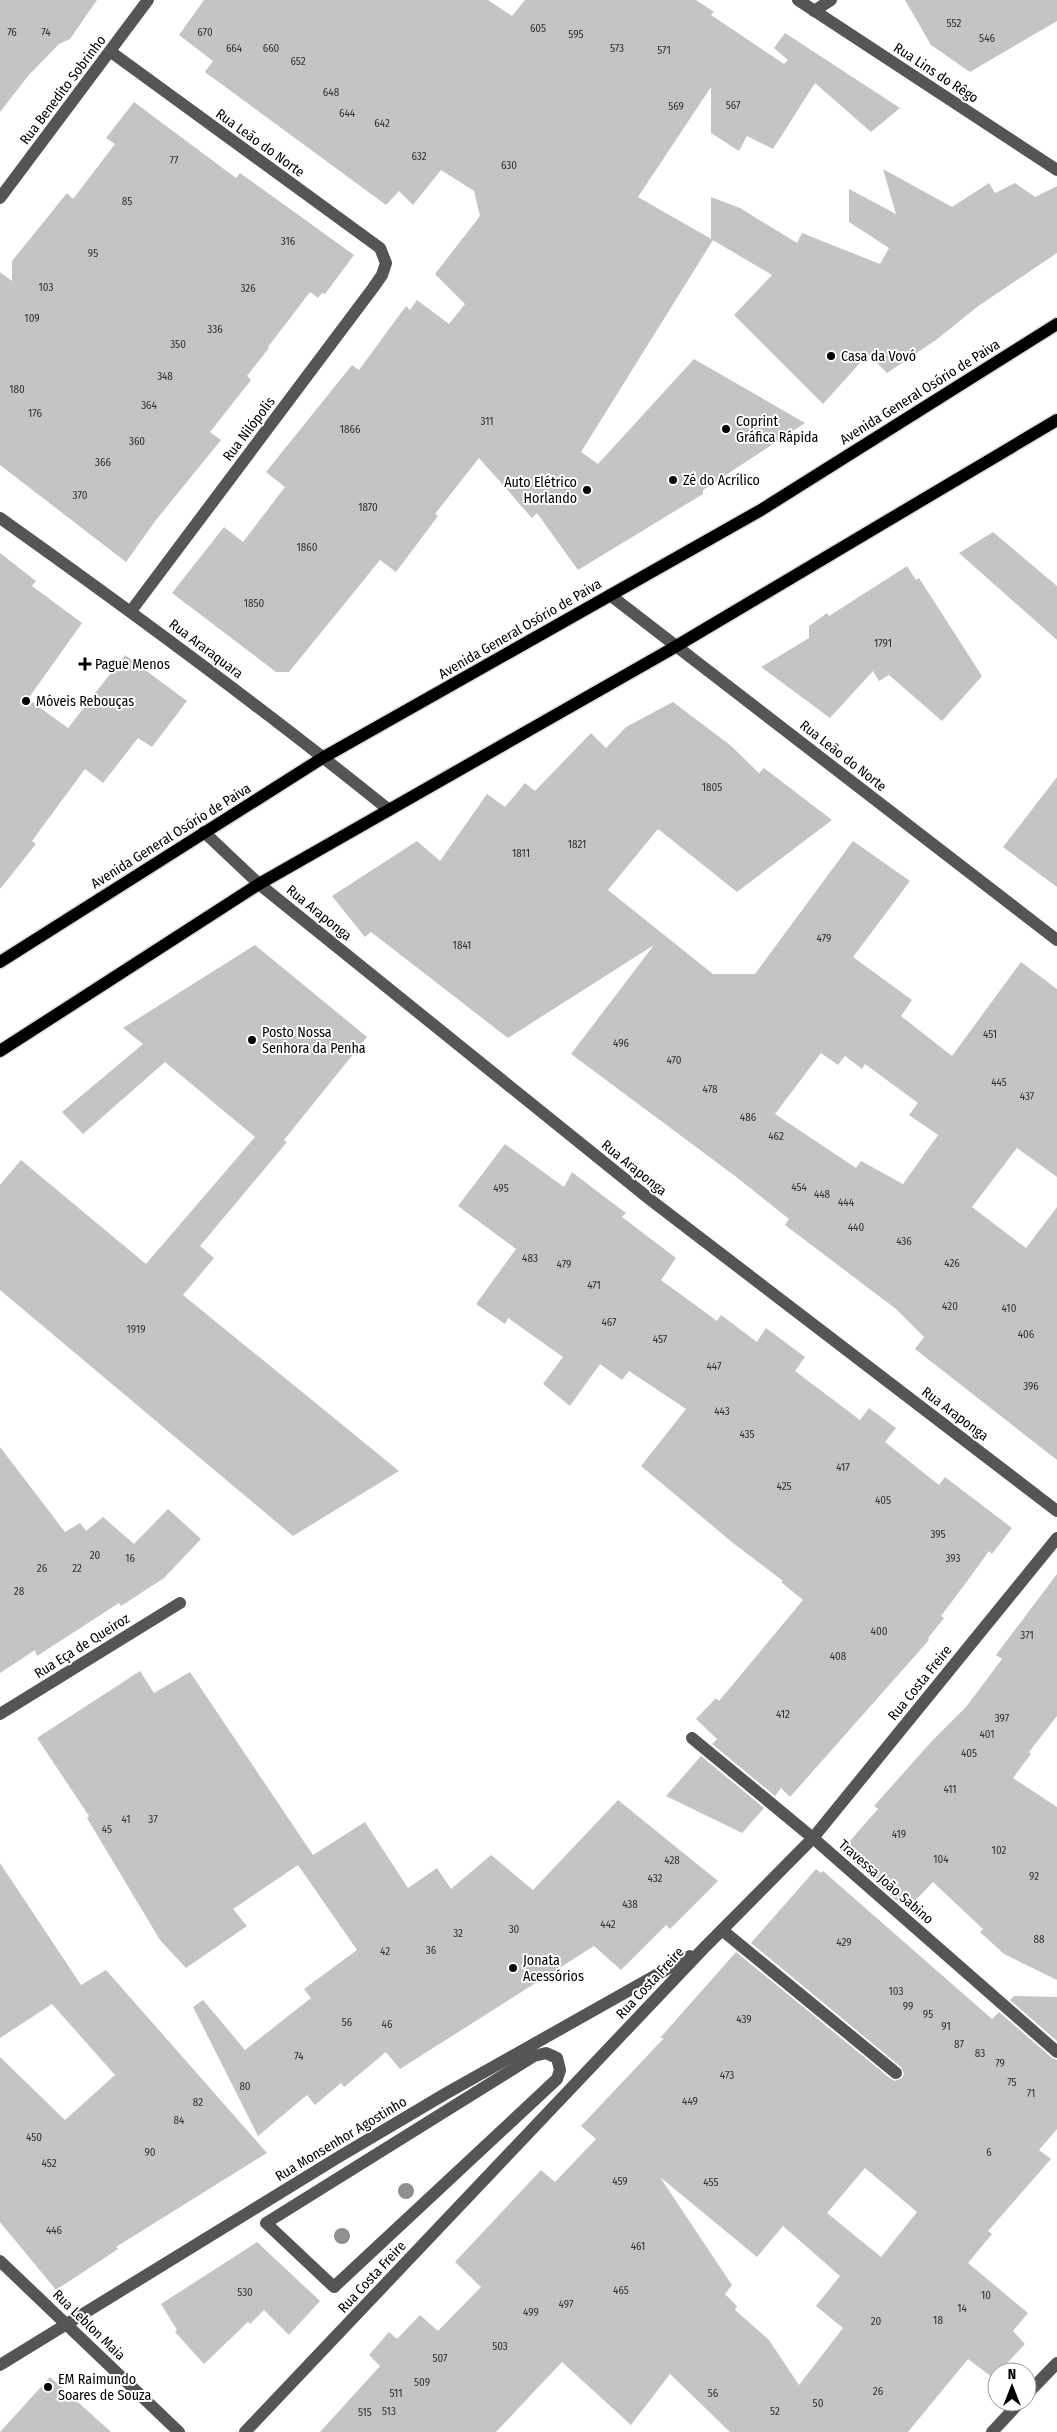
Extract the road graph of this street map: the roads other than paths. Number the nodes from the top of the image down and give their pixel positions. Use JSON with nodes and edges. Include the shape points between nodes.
{"nodes":[{"id":1,"x":148,"y":0,"type":"edge"},
{"id":2,"x":798,"y":0,"type":"edge"},
{"id":3,"x":831,"y":0,"type":"edge"},
{"id":4,"x":814,"y":11,"type":"junction"},
{"id":5,"x":111,"y":52,"type":"junction"},
{"id":6,"x":1057,"y":170,"type":"edge"},
{"id":7,"x":0,"y":198,"type":"edge"},
{"id":8,"x":386,"y":263,"type":"joint"},
{"id":9,"x":1057,"y":324,"type":"edge"},
{"id":10,"x":1057,"y":420,"type":"edge"},
{"id":11,"x":0,"y":518,"type":"edge"},
{"id":12,"x":610,"y":595,"type":"junction"},
{"id":13,"x":131,"y":611,"type":"junction"},
{"id":14,"x":676,"y":646,"type":"junction"},
{"id":15,"x":324,"y":757,"type":"junction"},
{"id":16,"x":389,"y":810,"type":"junction"},
{"id":17,"x":204,"y":832,"type":"junction"},
{"id":18,"x":259,"y":884,"type":"junction"},
{"id":19,"x":1057,"y":940,"type":"edge"},
{"id":20,"x":0,"y":962,"type":"edge"},
{"id":21,"x":0,"y":1051,"type":"edge"},
{"id":22,"x":1057,"y":1511,"type":"edge"},
{"id":23,"x":1057,"y":1538,"type":"edge"},
{"id":24,"x":180,"y":1602,"type":"dead end"},
{"id":25,"x":0,"y":1714,"type":"edge"},
{"id":26,"x":692,"y":1738,"type":"dead end"},
{"id":27,"x":813,"y":1838,"type":"junction"},
{"id":28,"x":722,"y":1930,"type":"junction"},
{"id":29,"x":703,"y":1949,"type":"junction"},
{"id":30,"x":1057,"y":2052,"type":"edge"},
{"id":31,"x":896,"y":2073,"type":"dead end"},
{"id":32,"x":266,"y":2222,"type":"joint"},
{"id":33,"x":0,"y":2261,"type":"edge"},
{"id":34,"x":66,"y":2323,"type":"junction"},
{"id":35,"x":1057,"y":2363,"type":"edge"},
{"id":36,"x":0,"y":2365,"type":"edge"},
{"id":37,"x":1037,"y":2384,"type":"edge"},
{"id":38,"x":1011,"y":2412,"type":"edge"},
{"id":39,"x":179,"y":2432,"type":"edge"},
{"id":40,"x":245,"y":2432,"type":"edge"},
{"id":41,"x":992,"y":2432,"type":"edge"}],
"edges":[{"from":1,"to":5,"type":"street","name":"Rua Benedito Sobrinho"},
{"from":2,"to":4,"type":"street","name":"Rua Lins do Rêgo"},
{"from":3,"to":4,"type":"street"},
{"from":4,"to":6,"type":"street","name":"Rua Lins do Rêgo"},
{"from":5,"to":7,"type":"street","name":"Rua Benedito Sobrinho"},
{"from":5,"to":8,"type":"street","name":"Rua Leão do Norte","via":[[380,248]]},
{"from":8,"to":13,"type":"street","name":"Rua Nilópolis","via":[[374,288]]},
{"from":9,"to":12,"type":"main road","name":"Avenida General Osório de Paiva","via":[[761,510]]},
{"from":10,"to":14,"type":"main road"},
{"from":11,"to":13,"type":"street","name":"Rua Araraquara"},
{"from":12,"to":14,"type":"street","name":"Rua Leão do Norte"},
{"from":12,"to":15,"type":"main road","name":"Avenida General Osório de Paiva"},
{"from":13,"to":15,"type":"street","name":"Rua Araraquara"},
{"from":14,"to":16,"type":"main road"},
{"from":14,"to":19,"type":"street","name":"Rua Leão do Norte"},
{"from":15,"to":16,"type":"street","name":"Rua Araraquara"},
{"from":15,"to":17,"type":"main road","name":"Avenida General Osório de Paiva"},
{"from":16,"to":18,"type":"main road"},
{"from":17,"to":18,"type":"street","name":"Rua Araponga"},
{"from":17,"to":20,"type":"main road","name":"Avenida General Osório de Paiva"},
{"from":18,"to":21,"type":"main road"},
{"from":18,"to":22,"type":"street","name":"Rua Araponga","via":[[652,1201]]},
{"from":23,"to":27,"type":"street","name":"Rua Costa Freire"},
{"from":24,"to":25,"type":"street","name":"Rua Eça de Queiroz"},
{"from":26,"to":27,"type":"street","name":"Travessa João Sabino"},
{"from":27,"to":28,"type":"street","name":"Rua Costa Freire"},
{"from":27,"to":30,"type":"street","name":"Travessa João Sabino"},
{"from":28,"to":29,"type":"street","name":"Rua Costa Freire"},
{"from":28,"to":31,"type":"street"},
{"from":29,"to":34,"type":"street","name":"Rua Monsenhor Agostinho","via":[[437,2099]]},
{"from":29,"to":40,"type":"street","name":"Rua Costa Freire"},
{"from":32,"to":32,"type":"street","via":[[334,2288],[557,2079],[560,2070],[557,2058],[546,2054],[534,2056]]},
{"from":33,"to":34,"type":"street","name":"Rua Leblon Maia"},
{"from":34,"to":36,"type":"street","name":"Rua Monsenhor Agostinho"},
{"from":34,"to":39,"type":"street","name":"Rua Leblon Maia"},
{"from":35,"to":37,"type":"street"},
{"from":38,"to":41,"type":"street"}]}
